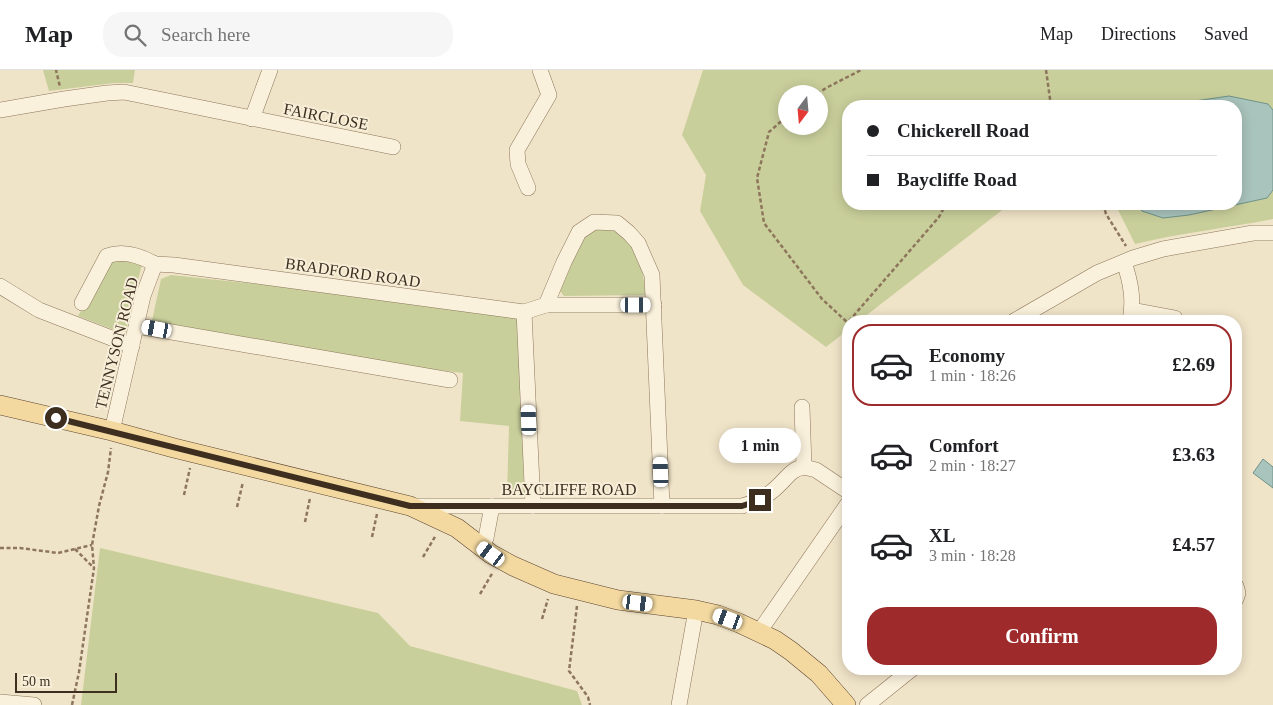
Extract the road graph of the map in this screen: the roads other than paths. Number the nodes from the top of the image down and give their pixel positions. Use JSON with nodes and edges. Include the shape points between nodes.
{"nodes":[{"id":1,"x":270,"y":70,"type":"edge"},
{"id":2,"x":540,"y":70,"type":"edge"},
{"id":3,"x":0,"y":110,"type":"edge"},
{"id":4,"x":252,"y":119,"type":"junction"},
{"id":5,"x":393,"y":147,"type":"dead end"},
{"id":6,"x":528,"y":188,"type":"dead end"},
{"id":7,"x":1273,"y":233,"type":"edge"},
{"id":8,"x":1128,"y":260,"type":"junction"},
{"id":9,"x":155,"y":264,"type":"junction"},
{"id":10,"x":0,"y":286,"type":"edge"},
{"id":11,"x":82,"y":303,"type":"dead end"},
{"id":12,"x":546,"y":305,"type":"junction"},
{"id":13,"x":654,"y":305,"type":"junction"},
{"id":14,"x":524,"y":312,"type":"junction"},
{"id":15,"x":1024,"y":315,"type":"edge"},
{"id":16,"x":1131,"y":315,"type":"edge"},
{"id":17,"x":137,"y":326,"type":"junction"},
{"id":18,"x":132,"y":346,"type":"junction"},
{"id":19,"x":450,"y":380,"type":"dead end"},
{"id":20,"x":0,"y":406,"type":"edge"},
{"id":21,"x":802,"y":407,"type":"dead end"},
{"id":22,"x":112,"y":431,"type":"junction"},
{"id":23,"x":804,"y":467,"type":"junction"},
{"id":24,"x":842,"y":487,"type":"edge"},
{"id":25,"x":410,"y":506,"type":"junction"},
{"id":26,"x":492,"y":506,"type":"junction"},
{"id":27,"x":533,"y":506,"type":"junction"},
{"id":28,"x":662,"y":506,"type":"junction"},
{"id":29,"x":842,"y":512,"type":"edge"},
{"id":30,"x":481,"y":546,"type":"junction"},
{"id":31,"x":696,"y":610,"type":"junction"},
{"id":32,"x":759,"y":632,"type":"junction"},
{"id":33,"x":904,"y":675,"type":"edge"},
{"id":34,"x":1,"y":703,"type":"edge"},
{"id":35,"x":34,"y":705,"type":"edge"},
{"id":36,"x":679,"y":705,"type":"edge"},
{"id":37,"x":846,"y":705,"type":"edge"},
{"id":38,"x":867,"y":705,"type":"edge"}],
"edges":[{"from":1,"to":4,"type":"street"},
{"from":2,"to":6,"type":"street","via":[[549,95],[517,150],[518,164]]},
{"from":3,"to":4,"type":"street","name":"FAIRCLOSE","via":[[64,98],[124,92]]},
{"from":4,"to":5,"type":"street","name":"FAIRCLOSE"},
{"from":7,"to":8,"type":"street","via":[[1253,233],[1163,249]]},
{"from":8,"to":15,"type":"street","via":[[1097,273]]},
{"from":8,"to":16,"type":"street","via":[[1133,296]]},
{"from":9,"to":11,"type":"street","name":"BRADFORD ROAD","via":[[144,257],[116,252],[107,256]]},
{"from":9,"to":14,"type":"street","name":"BRADFORD ROAD"},
{"from":9,"to":17,"type":"street","name":"TENNYSON ROAD"},
{"from":10,"to":18,"type":"street","via":[[39,310]]},
{"from":12,"to":13,"type":"street","name":"BRADFORD ROAD"},
{"from":12,"to":13,"type":"street","via":[[579,232],[594,222],[618,223],[638,243],[652,275]]},
{"from":12,"to":14,"type":"street","name":"BRADFORD ROAD"},
{"from":13,"to":28,"type":"street"},
{"from":14,"to":27,"type":"street"},
{"from":17,"to":18,"type":"street","name":"TENNYSON ROAD"},
{"from":17,"to":19,"type":"street"},
{"from":18,"to":22,"type":"street","name":"TENNYSON ROAD"},
{"from":20,"to":22,"type":"main road"},
{"from":21,"to":23,"type":"street"},
{"from":22,"to":25,"type":"main road"},
{"from":23,"to":24,"type":"street","via":[[816,470]]},
{"from":23,"to":28,"type":"street","name":"BAYCLIFFE ROAD","via":[[794,469],[773,491],[752,503]]},
{"from":25,"to":26,"type":"street","name":"BAYCLIFFE ROAD"},
{"from":25,"to":30,"type":"main road","via":[[444,521]]},
{"from":26,"to":27,"type":"street","name":"BAYCLIFFE ROAD"},
{"from":26,"to":30,"type":"street","via":[[486,538]]},
{"from":27,"to":28,"type":"street","name":"BAYCLIFFE ROAD"},
{"from":29,"to":32,"type":"street"},
{"from":30,"to":31,"type":"main road","via":[[501,560],[554,584],[618,600]]},
{"from":31,"to":32,"type":"main road","via":[[718,615]]},
{"from":31,"to":36,"type":"street"},
{"from":32,"to":37,"type":"main road","via":[[805,661]]},
{"from":33,"to":38,"type":"street"},
{"from":34,"to":35,"type":"street"}]}
